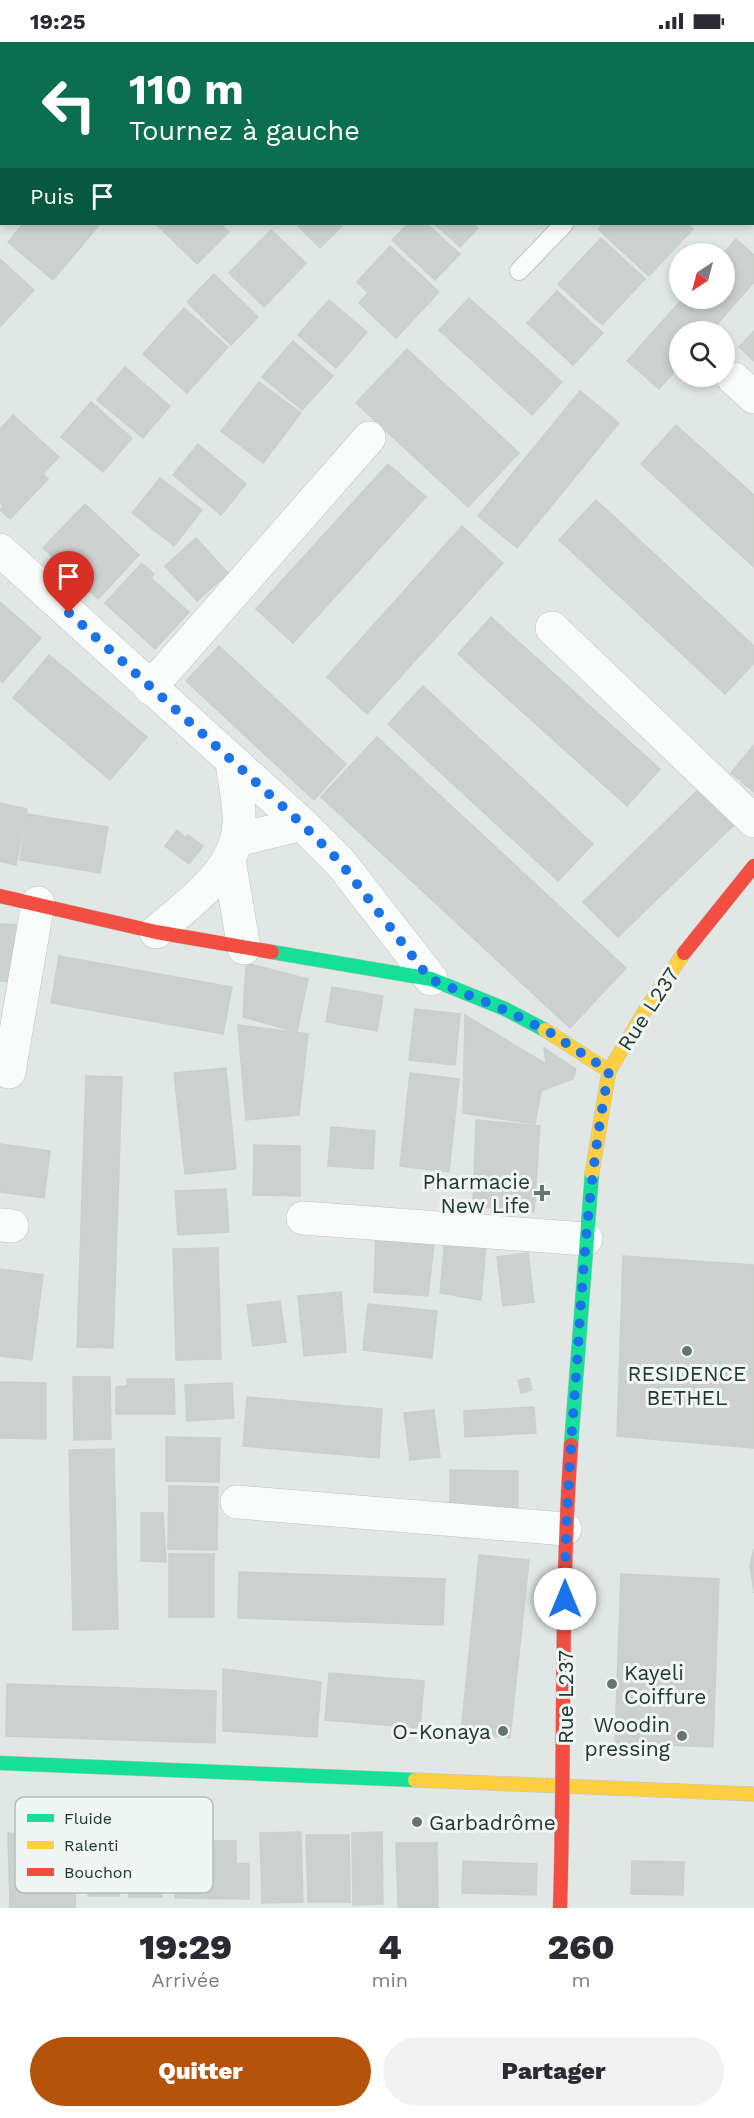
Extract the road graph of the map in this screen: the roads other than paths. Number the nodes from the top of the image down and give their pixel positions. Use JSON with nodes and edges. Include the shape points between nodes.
{"nodes":[{"id":1,"x":563,"y":225,"type":"edge"},
{"id":2,"x":519,"y":271,"type":"dead end"},
{"id":3,"x":369,"y":438,"type":"dead end"},
{"id":4,"x":0,"y":550,"type":"edge"},
{"id":5,"x":552,"y":628,"type":"dead end"},
{"id":6,"x":150,"y":687,"type":"junction"},
{"id":7,"x":232,"y":762,"type":"junction"},
{"id":8,"x":754,"y":821,"type":"edge"},
{"id":9,"x":302,"y":824,"type":"junction"},
{"id":10,"x":233,"y":850,"type":"junction"},
{"id":11,"x":754,"y":867,"type":"edge"},
{"id":12,"x":0,"y":896,"type":"edge"},
{"id":13,"x":38,"y":903,"type":"junction"},
{"id":14,"x":156,"y":932,"type":"junction"},
{"id":15,"x":244,"y":948,"type":"junction"},
{"id":16,"x":430,"y":979,"type":"junction"},
{"id":17,"x":609,"y":1071,"type":"junction"},
{"id":18,"x":9,"y":1072,"type":"dead end"},
{"id":19,"x":303,"y":1218,"type":"dead end"},
{"id":20,"x":585,"y":1239,"type":"junction"},
{"id":21,"x":237,"y":1502,"type":"dead end"},
{"id":22,"x":565,"y":1529,"type":"junction"},
{"id":23,"x":0,"y":1762,"type":"edge"},
{"id":24,"x":564,"y":1786,"type":"junction"},
{"id":25,"x":754,"y":1794,"type":"edge"},
{"id":26,"x":560,"y":1908,"type":"edge"}],
"edges":[{"from":1,"to":2,"type":"lane"},
{"from":3,"to":6,"type":"street"},
{"from":4,"to":6,"type":"street"},
{"from":5,"to":8,"type":"street"},
{"from":6,"to":7,"type":"street"},
{"from":7,"to":9,"type":"street"},
{"from":7,"to":10,"type":"street","via":[[239,820]]},
{"from":9,"to":10,"type":"street"},
{"from":9,"to":16,"type":"street","via":[[340,862]]},
{"from":10,"to":14,"type":"street","via":[[214,880]]},
{"from":10,"to":15,"type":"street"},
{"from":11,"to":17,"type":"street","name":"Rue L237","via":[[699,932],[645,1009]]},
{"from":12,"to":13,"type":"street"},
{"from":13,"to":14,"type":"street"},
{"from":13,"to":18,"type":"street"},
{"from":14,"to":15,"type":"street"},
{"from":15,"to":16,"type":"street"},
{"from":16,"to":17,"type":"street","via":[[549,1032]]},
{"from":17,"to":20,"type":"street","name":"Rue L237","via":[[595,1145]]},
{"from":19,"to":20,"type":"street"},
{"from":20,"to":22,"type":"street","name":"Rue L237"},
{"from":21,"to":22,"type":"street"},
{"from":22,"to":24,"type":"street","name":"Rue L237"},
{"from":23,"to":24,"type":"street"},
{"from":24,"to":25,"type":"street"},
{"from":24,"to":26,"type":"street","name":"Rue L237"}]}
